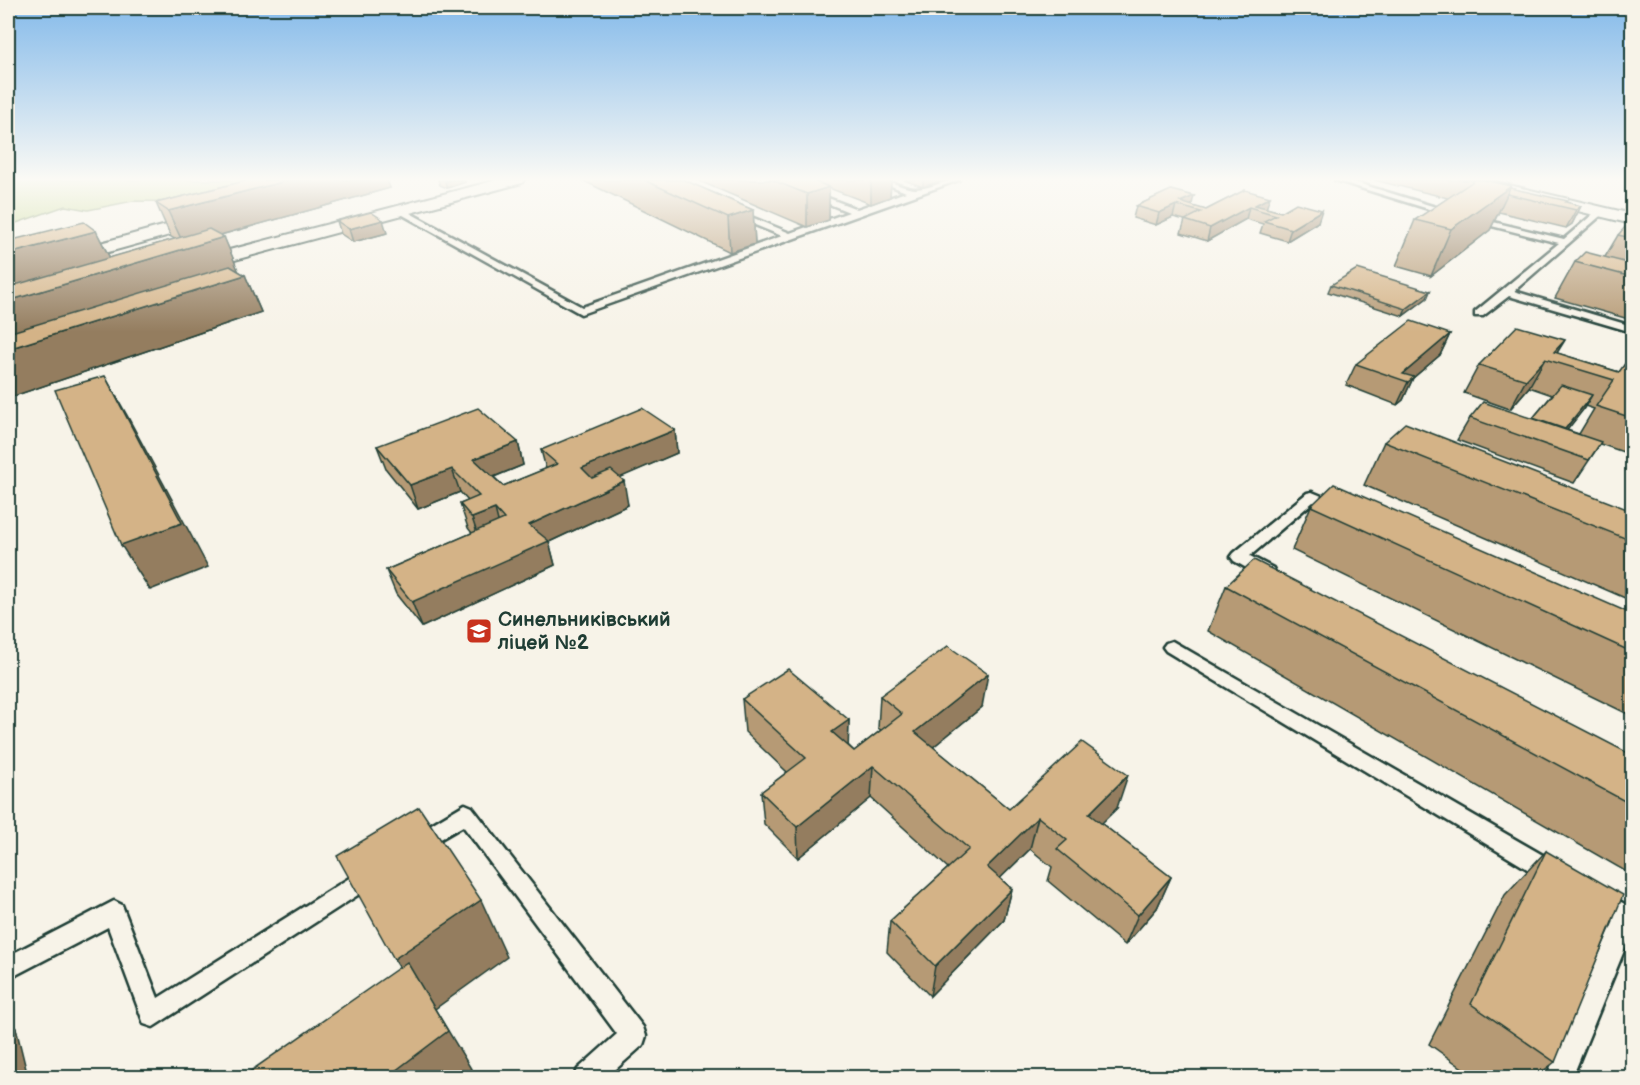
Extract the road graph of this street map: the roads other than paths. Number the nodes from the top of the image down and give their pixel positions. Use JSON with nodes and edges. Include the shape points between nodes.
{"nodes":[{"id":1,"x":165,"y":231,"type":"edge"},
{"id":2,"x":322,"y":231,"type":"edge"},
{"id":3,"x":435,"y":231,"type":"edge"},
{"id":4,"x":775,"y":231,"type":"edge"},
{"id":5,"x":806,"y":231,"type":"edge"},
{"id":6,"x":1520,"y":231,"type":"edge"},
{"id":7,"x":1579,"y":231,"type":"edge"},
{"id":8,"x":789,"y":237,"type":"junction"},
{"id":9,"x":1565,"y":242,"type":"junction"},
{"id":10,"x":180,"y":269,"type":"edge"},
{"id":11,"x":8,"y":274,"type":"edge"},
{"id":12,"x":1507,"y":292,"type":"junction"},
{"id":13,"x":1479,"y":314,"type":"dead end"},
{"id":14,"x":1632,"y":329,"type":"edge"},
{"id":15,"x":1354,"y":515,"type":"edge"},
{"id":16,"x":1282,"y":579,"type":"edge"},
{"id":17,"x":1172,"y":647,"type":"dead end"},
{"id":18,"x":405,"y":852,"type":"edge"},
{"id":19,"x":384,"y":865,"type":"edge"},
{"id":20,"x":1566,"y":880,"type":"edge"},
{"id":21,"x":1587,"y":892,"type":"edge"},
{"id":22,"x":1630,"y":918,"type":"edge"},
{"id":23,"x":8,"y":968,"type":"edge"},
{"id":24,"x":587,"y":1077,"type":"edge"},
{"id":25,"x":1559,"y":1077,"type":"edge"}],
"edges":[{"from":1,"to":11,"type":"street"},
{"from":2,"to":10,"type":"street"},
{"from":3,"to":8,"type":"lane","via":[[581,311]]},
{"from":4,"to":8,"type":"lane"},
{"from":5,"to":8,"type":"lane"},
{"from":6,"to":9,"type":"lane"},
{"from":7,"to":9,"type":"lane"},
{"from":9,"to":12,"type":"lane"},
{"from":12,"to":13,"type":"lane"},
{"from":12,"to":14,"type":"lane"},
{"from":15,"to":16,"type":"lane","via":[[1312,496],[1239,557]]},
{"from":17,"to":20,"type":"lane"},
{"from":18,"to":24,"type":"lane","via":[[465,813],[634,1036]]},
{"from":19,"to":23,"type":"lane","via":[[153,1015],[114,912]]},
{"from":21,"to":22,"type":"lane"},
{"from":22,"to":25,"type":"lane"}]}
